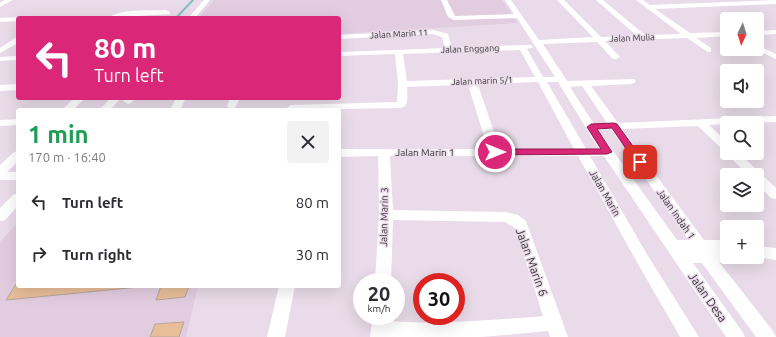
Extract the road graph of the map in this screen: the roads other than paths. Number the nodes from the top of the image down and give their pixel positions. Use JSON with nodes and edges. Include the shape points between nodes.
{"nodes":[{"id":1,"x":10,"y":0,"type":"edge"},
{"id":2,"x":207,"y":0,"type":"edge"},
{"id":3,"x":444,"y":0,"type":"edge"},
{"id":4,"x":508,"y":0,"type":"edge"},
{"id":5,"x":516,"y":0,"type":"edge"},
{"id":6,"x":560,"y":0,"type":"edge"},
{"id":7,"x":599,"y":0,"type":"edge"},
{"id":8,"x":639,"y":0,"type":"edge"},
{"id":9,"x":776,"y":2,"type":"edge"},
{"id":10,"x":0,"y":5,"type":"edge"},
{"id":11,"x":649,"y":7,"type":"junction"},
{"id":12,"x":115,"y":16,"type":"edge"},
{"id":13,"x":166,"y":16,"type":"edge"},
{"id":14,"x":193,"y":16,"type":"edge"},
{"id":15,"x":520,"y":16,"type":"junction"},
{"id":16,"x":16,"y":19,"type":"edge"},
{"id":17,"x":0,"y":20,"type":"edge"},
{"id":18,"x":776,"y":32,"type":"edge"},
{"id":19,"x":764,"y":33,"type":"edge"},
{"id":20,"x":720,"y":34,"type":"edge"},
{"id":21,"x":687,"y":35,"type":"junction"},
{"id":22,"x":341,"y":37,"type":"edge"},
{"id":23,"x":643,"y":37,"type":"junction"},
{"id":24,"x":598,"y":39,"type":"junction"},
{"id":25,"x":16,"y":41,"type":"edge"},
{"id":26,"x":541,"y":43,"type":"junction"},
{"id":27,"x":522,"y":47,"type":"junction"},
{"id":28,"x":448,"y":49,"type":"junction"},
{"id":29,"x":708,"y":50,"type":"dead end"},
{"id":30,"x":764,"y":50,"type":"edge"},
{"id":31,"x":0,"y":51,"type":"edge"},
{"id":32,"x":399,"y":51,"type":"junction"},
{"id":33,"x":341,"y":54,"type":"edge"},
{"id":34,"x":774,"y":55,"type":"edge"},
{"id":35,"x":616,"y":57,"type":"dead end"},
{"id":36,"x":16,"y":58,"type":"edge"},
{"id":37,"x":0,"y":59,"type":"edge"},
{"id":38,"x":540,"y":79,"type":"junction"},
{"id":39,"x":631,"y":81,"type":"dead end"},
{"id":40,"x":563,"y":82,"type":"junction"},
{"id":41,"x":403,"y":84,"type":"junction"},
{"id":42,"x":584,"y":84,"type":"junction"},
{"id":43,"x":16,"y":87,"type":"edge"},
{"id":44,"x":0,"y":88,"type":"edge"},
{"id":45,"x":474,"y":88,"type":"dead end"},
{"id":46,"x":78,"y":100,"type":"edge"},
{"id":47,"x":114,"y":100,"type":"edge"},
{"id":48,"x":291,"y":105,"type":"edge"},
{"id":49,"x":69,"y":108,"type":"edge"},
{"id":50,"x":106,"y":108,"type":"edge"},
{"id":51,"x":776,"y":119,"type":"edge"},
{"id":52,"x":16,"y":122,"type":"edge"},
{"id":53,"x":700,"y":122,"type":"junction"},
{"id":54,"x":0,"y":123,"type":"edge"},
{"id":55,"x":614,"y":126,"type":"junction"},
{"id":56,"x":591,"y":127,"type":"junction"},
{"id":57,"x":720,"y":141,"type":"edge"},
{"id":58,"x":341,"y":152,"type":"edge"},
{"id":59,"x":384,"y":152,"type":"junction"},
{"id":60,"x":495,"y":152,"type":"junction"},
{"id":61,"x":581,"y":152,"type":"junction"},
{"id":62,"x":607,"y":152,"type":"junction"},
{"id":63,"x":16,"y":158,"type":"edge"},
{"id":64,"x":739,"y":160,"type":"edge"},
{"id":65,"x":748,"y":168,"type":"edge"},
{"id":66,"x":6,"y":175,"type":"edge"},
{"id":67,"x":764,"y":184,"type":"edge"},
{"id":68,"x":776,"y":195,"type":"edge"},
{"id":69,"x":16,"y":200,"type":"edge"},
{"id":70,"x":386,"y":215,"type":"junction"},
{"id":71,"x":0,"y":216,"type":"edge"},
{"id":72,"x":720,"y":246,"type":"edge"},
{"id":73,"x":703,"y":251,"type":"junction"},
{"id":74,"x":676,"y":252,"type":"junction"},
{"id":75,"x":764,"y":253,"type":"edge"},
{"id":76,"x":776,"y":254,"type":"edge"},
{"id":77,"x":720,"y":255,"type":"edge"},
{"id":78,"x":383,"y":273,"type":"edge"},
{"id":79,"x":287,"y":288,"type":"edge"},
{"id":80,"x":380,"y":327,"type":"edge"},
{"id":81,"x":556,"y":330,"type":"edge"},
{"id":82,"x":276,"y":337,"type":"edge"},
{"id":83,"x":690,"y":337,"type":"edge"},
{"id":84,"x":736,"y":337,"type":"edge"},
{"id":85,"x":767,"y":337,"type":"edge"}],
"edges":[{"from":1,"to":10,"type":"street"},
{"from":2,"to":14,"type":"street"},
{"from":3,"to":15,"type":"street","via":[[451,17],[454,18]]},
{"from":4,"to":15,"type":"street"},
{"from":5,"to":26,"type":"street"},
{"from":6,"to":24,"type":"street"},
{"from":7,"to":23,"type":"street"},
{"from":8,"to":11,"type":"street"},
{"from":9,"to":11,"type":"street"},
{"from":11,"to":21,"type":"street"},
{"from":12,"to":13,"type":"street","via":[[166,12]]},
{"from":15,"to":26,"type":"street"},
{"from":16,"to":17,"type":"street"},
{"from":18,"to":19,"type":"street"},
{"from":20,"to":21,"type":"street","name":"Jalan Mulia"},
{"from":21,"to":23,"type":"street","name":"Jalan Mulia"},
{"from":21,"to":29,"type":"street"},
{"from":22,"to":28,"type":"street","name":"Jalan Marin 11","via":[[433,32],[445,36]]},
{"from":23,"to":24,"type":"street","name":"Jalan Mulia"},
{"from":24,"to":26,"type":"street","name":"Jalan Mulia"},
{"from":24,"to":35,"type":"street"},
{"from":25,"to":31,"type":"street"},
{"from":26,"to":27,"type":"street","name":"Jalan Enggang"},
{"from":26,"to":40,"type":"street","name":"Jalan Desa"},
{"from":27,"to":28,"type":"street","name":"Jalan Enggang"},
{"from":27,"to":38,"type":"street","name":"Jalan Marin"},
{"from":28,"to":32,"type":"street","name":"Jalan Enggang"},
{"from":30,"to":34,"type":"street"},
{"from":32,"to":33,"type":"street","name":"Jalan Enggang"},
{"from":32,"to":41,"type":"street"},
{"from":36,"to":37,"type":"street"},
{"from":38,"to":40,"type":"street","name":"Jalan marin 5/1"},
{"from":38,"to":41,"type":"street","name":"Jalan marin 5/1"},
{"from":38,"to":61,"type":"street","name":"Jalan Marin"},
{"from":39,"to":42,"type":"street","name":"Jalan marin 5/1"},
{"from":40,"to":42,"type":"street","name":"Jalan marin 5/1"},
{"from":40,"to":56,"type":"street","name":"Jalan Desa"},
{"from":41,"to":48,"type":"street","via":[[402,103],[397,106]]},
{"from":42,"to":55,"type":"street","name":"Jalan Indah 1"},
{"from":43,"to":44,"type":"street"},
{"from":45,"to":60,"type":"street"},
{"from":46,"to":49,"type":"street"},
{"from":47,"to":50,"type":"street"},
{"from":51,"to":53,"type":"street"},
{"from":52,"to":54,"type":"street"},
{"from":53,"to":55,"type":"street"},
{"from":53,"to":57,"type":"street"},
{"from":55,"to":56,"type":"street"},
{"from":55,"to":73,"type":"street","name":"Jalan Indah 1"},
{"from":56,"to":62,"type":"street","name":"Jalan Desa"},
{"from":58,"to":59,"type":"street","name":"Jalan Marin 1"},
{"from":59,"to":60,"type":"street","name":"Jalan Marin 1"},
{"from":59,"to":70,"type":"street","name":"Jalan Marin 3"},
{"from":60,"to":61,"type":"street","name":"Jalan Marin 1"},
{"from":61,"to":62,"type":"street","name":"Jalan Marin 1"},
{"from":61,"to":83,"type":"street","name":"Jalan Marin"},
{"from":62,"to":74,"type":"street","name":"Jalan Desa"},
{"from":63,"to":66,"type":"street"},
{"from":64,"to":65,"type":"street"},
{"from":67,"to":68,"type":"street"},
{"from":69,"to":71,"type":"street"},
{"from":70,"to":78,"type":"street","name":"Jalan Marin 3"},
{"from":70,"to":81,"type":"street","name":"Jalan Marin 6","via":[[505,217],[517,222],[521,225]]},
{"from":72,"to":73,"type":"street"},
{"from":73,"to":74,"type":"street"},
{"from":73,"to":77,"type":"street"},
{"from":73,"to":85,"type":"street","name":"Jalan Indah 1"},
{"from":74,"to":84,"type":"street","name":"Jalan Desa"},
{"from":75,"to":76,"type":"street"},
{"from":79,"to":82,"type":"street"},
{"from":80,"to":81,"type":"street","via":[[408,331],[457,332]]}]}
